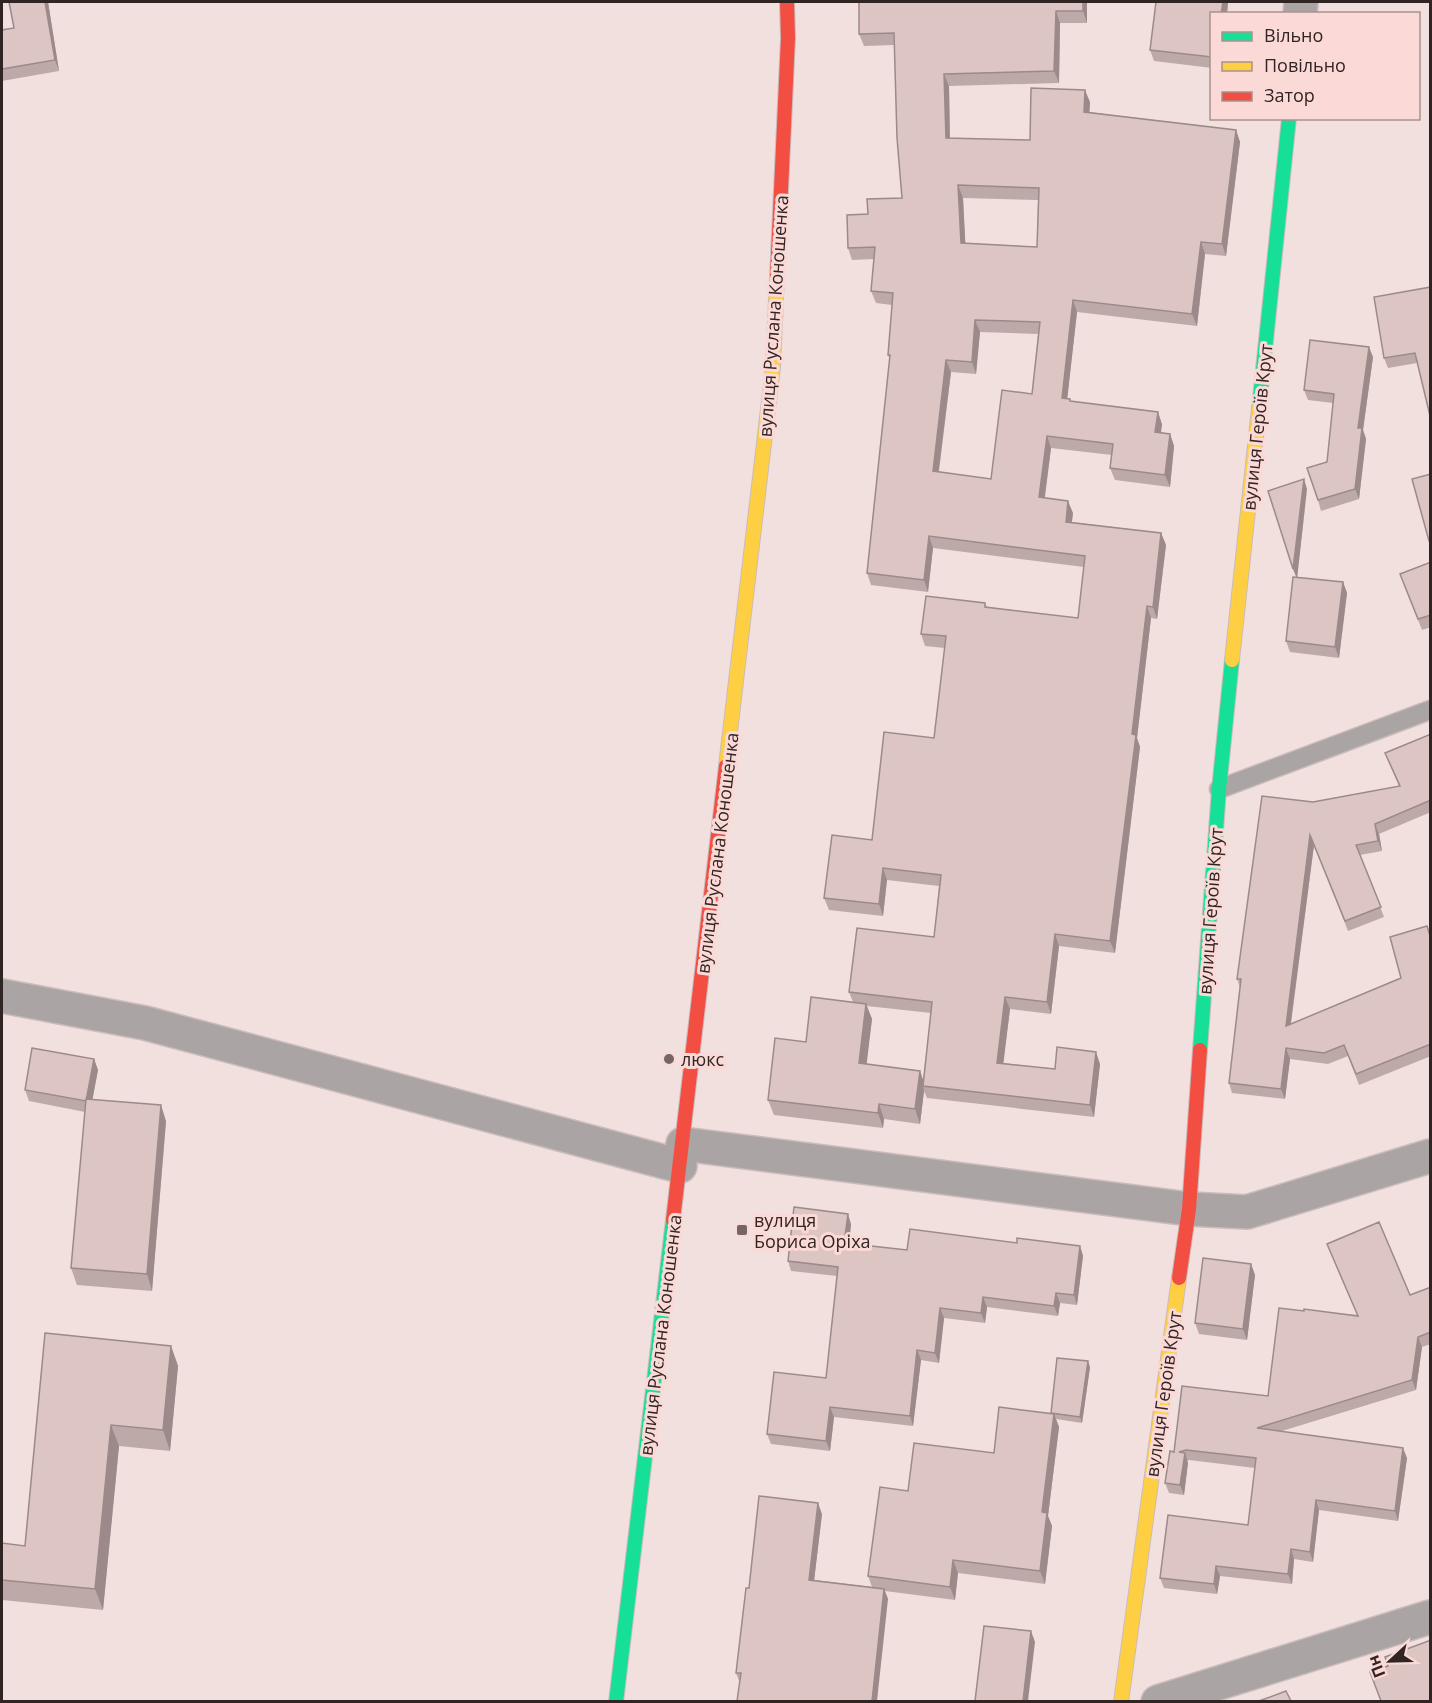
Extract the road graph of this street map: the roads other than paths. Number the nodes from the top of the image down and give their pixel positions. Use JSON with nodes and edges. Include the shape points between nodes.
{"nodes":[{"id":1,"x":787,"y":2,"type":"edge"},
{"id":2,"x":1289,"y":120,"type":"edge"},
{"id":3,"x":1431,"y":710,"type":"edge"},
{"id":4,"x":1219,"y":789,"type":"junction"},
{"id":5,"x":2,"y":996,"type":"edge"},
{"id":6,"x":682,"y":1155,"type":"junction"},
{"id":7,"x":1431,"y":1156,"type":"edge"},
{"id":8,"x":1188,"y":1209,"type":"junction"},
{"id":9,"x":1431,"y":1617,"type":"edge"},
{"id":10,"x":616,"y":1701,"type":"edge"},
{"id":11,"x":1121,"y":1701,"type":"edge"},
{"id":12,"x":1158,"y":1701,"type":"edge"}],
"edges":[{"from":1,"to":6,"type":"street","name":"вулиця Руслана Коношенка","via":[[773,367]]},
{"from":2,"to":4,"type":"street","name":"вулиця Героїв Крут"},
{"from":3,"to":4,"type":"lane"},
{"from":4,"to":8,"type":"street","name":"вулиця Героїв Крут"},
{"from":5,"to":6,"type":"street","via":[[145,1023]]},
{"from":6,"to":8,"type":"street"},
{"from":6,"to":10,"type":"street","name":"вулиця Руслана Коношенка"},
{"from":7,"to":8,"type":"street","via":[[1247,1212]]},
{"from":8,"to":11,"type":"street","name":"вулиця Героїв Крут"},
{"from":9,"to":12,"type":"street"}]}
